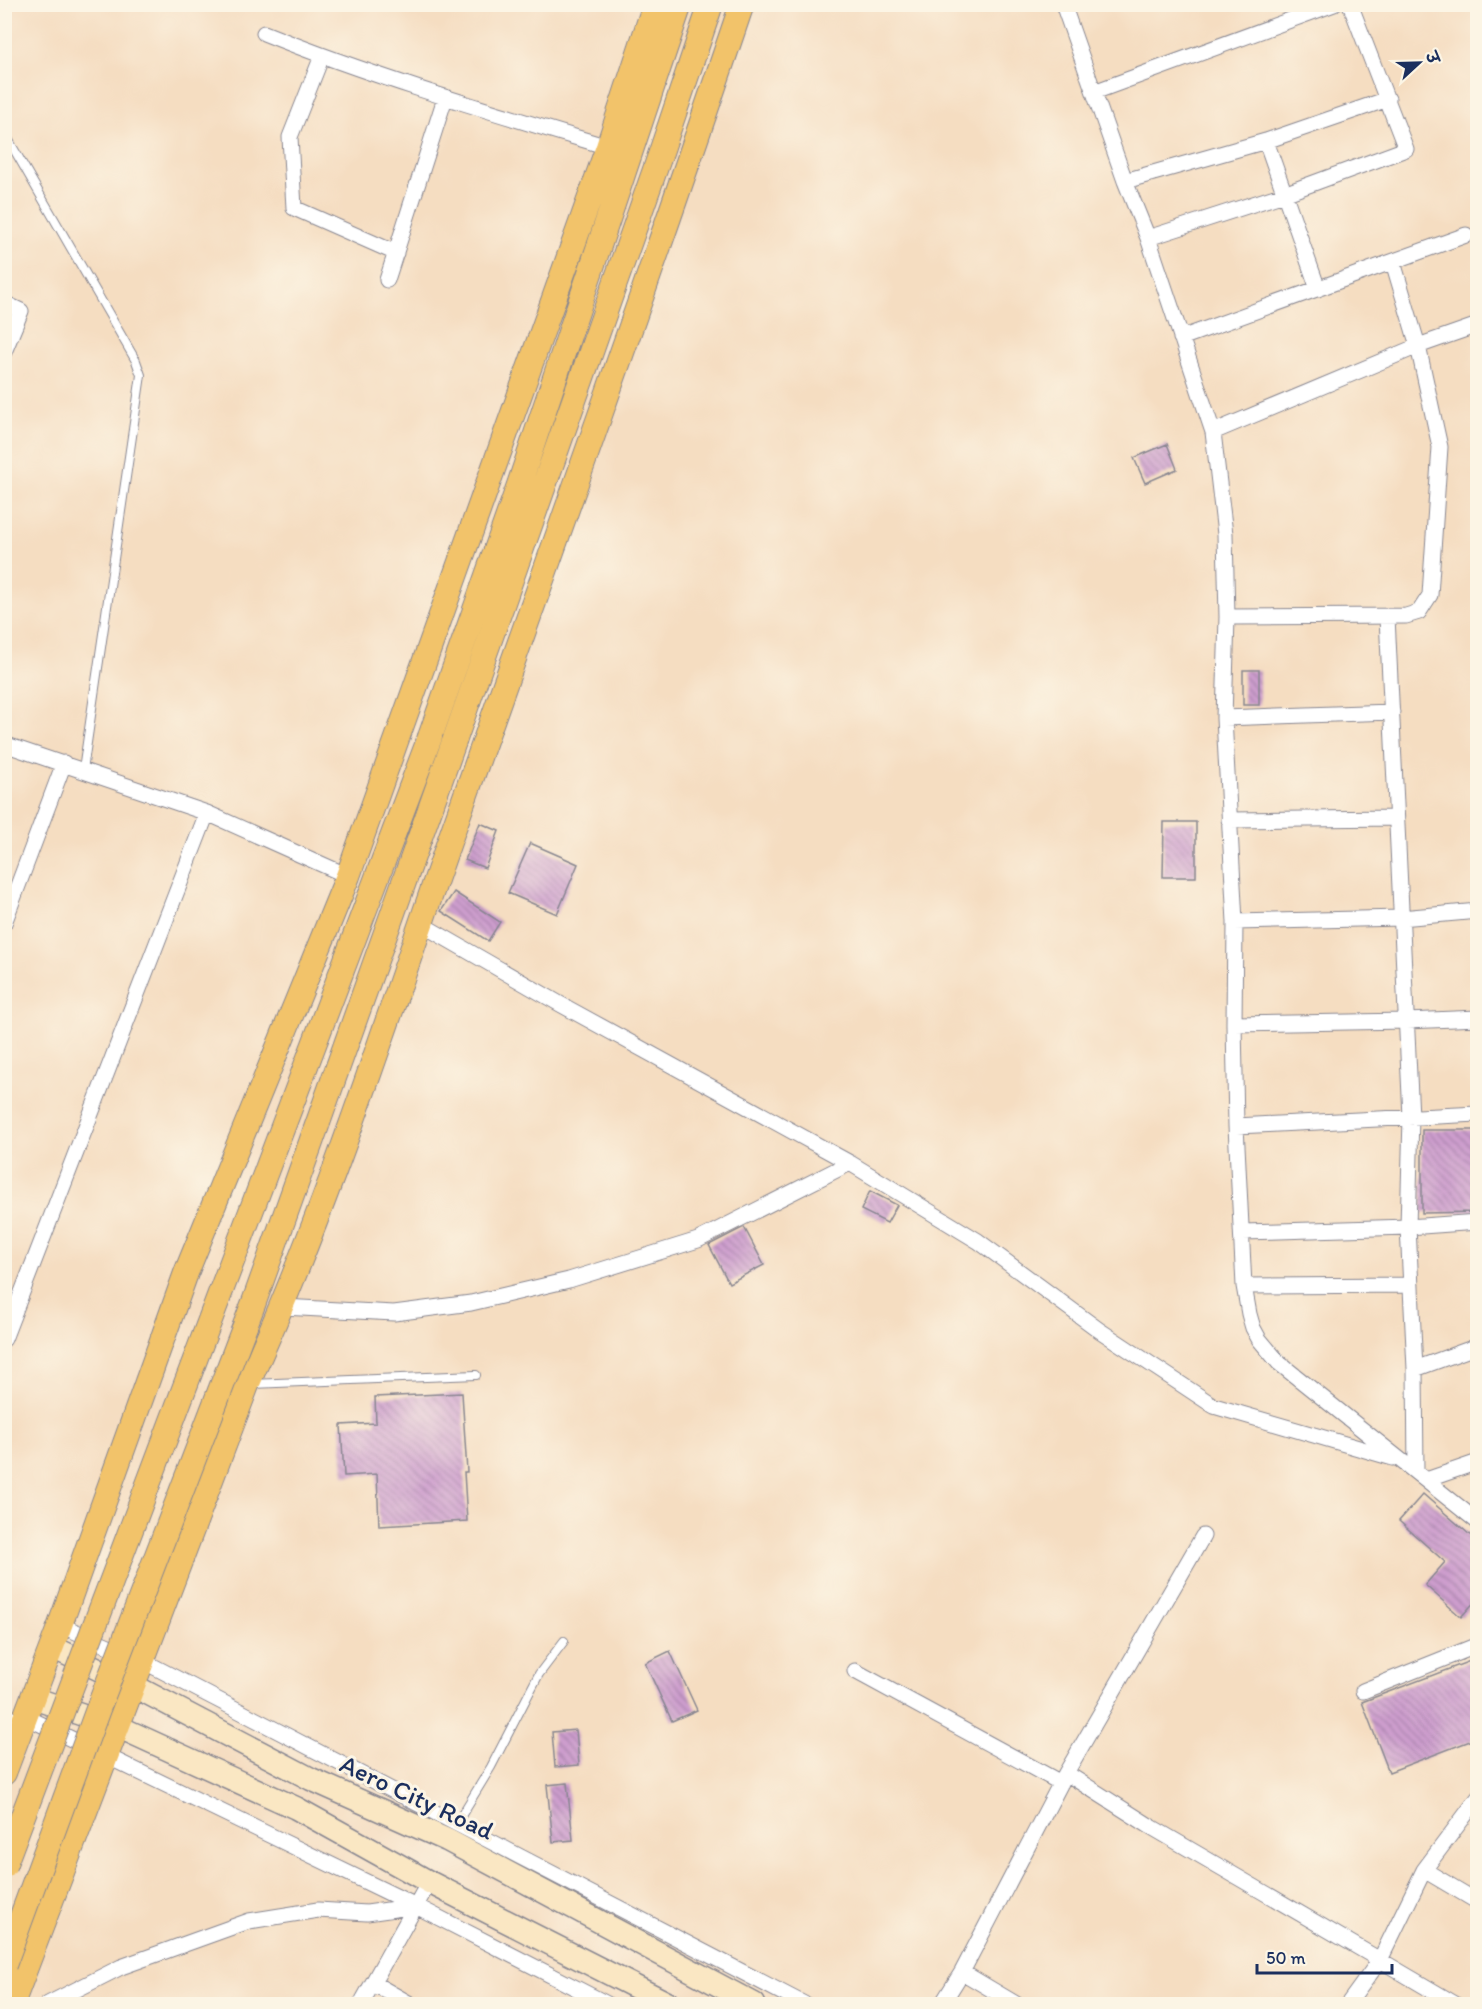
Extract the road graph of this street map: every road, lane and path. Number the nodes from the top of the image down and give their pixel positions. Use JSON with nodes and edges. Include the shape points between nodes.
{"nodes":[{"id":1,"x":655,"y":4,"type":"edge"},
{"id":2,"x":680,"y":4,"type":"edge"},
{"id":3,"x":711,"y":4,"type":"edge"},
{"id":4,"x":742,"y":4,"type":"edge"},
{"id":5,"x":1063,"y":4,"type":"edge"},
{"id":6,"x":1334,"y":4,"type":"edge"},
{"id":7,"x":1350,"y":4,"type":"edge"},
{"id":8,"x":264,"y":33,"type":"dead end"},
{"id":9,"x":322,"y":56,"type":"junction"},
{"id":10,"x":1094,"y":92,"type":"junction"},
{"id":11,"x":445,"y":98,"type":"junction"},
{"id":12,"x":1388,"y":99,"type":"junction"},
{"id":13,"x":4,"y":132,"type":"edge"},
{"id":14,"x":1266,"y":141,"type":"junction"},
{"id":15,"x":608,"y":147,"type":"junction"},
{"id":16,"x":1125,"y":181,"type":"junction"},
{"id":17,"x":1284,"y":194,"type":"junction"},
{"id":18,"x":1466,"y":235,"type":"dead end"},
{"id":19,"x":1148,"y":238,"type":"junction"},
{"id":20,"x":396,"y":253,"type":"junction"},
{"id":21,"x":1393,"y":262,"type":"junction"},
{"id":22,"x":387,"y":280,"type":"dead end"},
{"id":23,"x":1318,"y":289,"type":"junction"},
{"id":24,"x":4,"y":303,"type":"edge"},
{"id":25,"x":1475,"y":326,"type":"dead end"},
{"id":26,"x":1181,"y":338,"type":"junction"},
{"id":27,"x":1418,"y":346,"type":"junction"},
{"id":28,"x":4,"y":352,"type":"edge"},
{"id":29,"x":1213,"y":432,"type":"junction"},
{"id":30,"x":1227,"y":617,"type":"junction"},
{"id":31,"x":1387,"y":617,"type":"junction"},
{"id":32,"x":1392,"y":712,"type":"junction"},
{"id":33,"x":1224,"y":718,"type":"junction"},
{"id":34,"x":4,"y":744,"type":"edge"},
{"id":35,"x":64,"y":763,"type":"junction"},
{"id":36,"x":83,"y":770,"type":"junction"},
{"id":37,"x":207,"y":813,"type":"junction"},
{"id":38,"x":1395,"y":818,"type":"junction"},
{"id":39,"x":1229,"y":820,"type":"junction"},
{"id":40,"x":348,"y":876,"type":"junction"},
{"id":41,"x":1478,"y":911,"type":"edge"},
{"id":42,"x":1401,"y":918,"type":"junction"},
{"id":43,"x":1234,"y":922,"type":"junction"},
{"id":44,"x":4,"y":923,"type":"edge"},
{"id":45,"x":421,"y":924,"type":"junction"},
{"id":46,"x":1478,"y":1018,"type":"edge"},
{"id":47,"x":1407,"y":1021,"type":"junction"},
{"id":48,"x":1234,"y":1024,"type":"junction"},
{"id":49,"x":1478,"y":1114,"type":"edge"},
{"id":50,"x":1410,"y":1117,"type":"junction"},
{"id":51,"x":1236,"y":1126,"type":"junction"},
{"id":52,"x":850,"y":1163,"type":"junction"},
{"id":53,"x":1478,"y":1222,"type":"edge"},
{"id":54,"x":1408,"y":1227,"type":"junction"},
{"id":55,"x":1243,"y":1232,"type":"junction"},
{"id":56,"x":1411,"y":1285,"type":"junction"},
{"id":57,"x":1244,"y":1286,"type":"junction"},
{"id":58,"x":283,"y":1307,"type":"junction"},
{"id":59,"x":4,"y":1340,"type":"edge"},
{"id":60,"x":1478,"y":1346,"type":"edge"},
{"id":61,"x":1415,"y":1369,"type":"junction"},
{"id":62,"x":476,"y":1375,"type":"dead end"},
{"id":63,"x":247,"y":1385,"type":"junction"},
{"id":64,"x":1401,"y":1460,"type":"junction"},
{"id":65,"x":1478,"y":1462,"type":"edge"},
{"id":66,"x":1421,"y":1476,"type":"junction"},
{"id":67,"x":1478,"y":1522,"type":"edge"},
{"id":68,"x":1203,"y":1536,"type":"dead end"},
{"id":69,"x":60,"y":1624,"type":"junction"},
{"id":70,"x":564,"y":1641,"type":"dead end"},
{"id":71,"x":1478,"y":1646,"type":"edge"},
{"id":72,"x":52,"y":1647,"type":"junction"},
{"id":73,"x":143,"y":1661,"type":"junction"},
{"id":74,"x":855,"y":1671,"type":"dead end"},
{"id":75,"x":134,"y":1686,"type":"junction"},
{"id":76,"x":1363,"y":1691,"type":"dead end"},
{"id":77,"x":22,"y":1714,"type":"edge"},
{"id":78,"x":119,"y":1727,"type":"junction"},
{"id":79,"x":107,"y":1756,"type":"junction"},
{"id":80,"x":4,"y":1773,"type":"edge"},
{"id":81,"x":1063,"y":1778,"type":"junction"},
{"id":82,"x":1478,"y":1798,"type":"edge"},
{"id":83,"x":452,"y":1831,"type":"junction"},
{"id":84,"x":4,"y":1866,"type":"edge"},
{"id":85,"x":1424,"y":1870,"type":"junction"},
{"id":86,"x":429,"y":1882,"type":"junction"},
{"id":87,"x":1478,"y":1902,"type":"edge"},
{"id":88,"x":416,"y":1906,"type":"junction"},
{"id":89,"x":1380,"y":1960,"type":"junction"},
{"id":90,"x":4,"y":1965,"type":"edge"},
{"id":91,"x":962,"y":1972,"type":"junction"},
{"id":92,"x":373,"y":1983,"type":"junction"},
{"id":93,"x":12,"y":2004,"type":"edge"},
{"id":94,"x":48,"y":2004,"type":"edge"},
{"id":95,"x":361,"y":2004,"type":"edge"},
{"id":96,"x":410,"y":2004,"type":"edge"},
{"id":97,"x":607,"y":2004,"type":"edge"},
{"id":98,"x":669,"y":2004,"type":"edge"},
{"id":99,"x":754,"y":2004,"type":"edge"},
{"id":100,"x":804,"y":2004,"type":"edge"},
{"id":101,"x":942,"y":2004,"type":"edge"},
{"id":102,"x":1016,"y":2004,"type":"edge"},
{"id":103,"x":1348,"y":2004,"type":"edge"},
{"id":104,"x":1455,"y":2004,"type":"edge"}],
"edges":[{"from":1,"to":15,"type":"main road"},
{"from":2,"to":84,"type":"main road","bridge":true,"via":[[430,737]]},
{"from":3,"to":90,"type":"main road","bridge":true,"via":[[254,1302]]},
{"from":4,"to":45,"type":"main road","via":[[629,337]]},
{"from":5,"to":10,"type":"street"},
{"from":6,"to":10,"type":"street"},
{"from":7,"to":12,"type":"street"},
{"from":8,"to":9,"type":"street"},
{"from":9,"to":11,"type":"street"},
{"from":9,"to":20,"type":"street","via":[[290,137],[294,208]]},
{"from":10,"to":16,"type":"street"},
{"from":11,"to":15,"type":"street"},
{"from":11,"to":20,"type":"street"},
{"from":12,"to":14,"type":"street"},
{"from":12,"to":17,"type":"street","via":[[1406,149]]},
{"from":13,"to":36,"type":"lane","via":[[141,375]]},
{"from":14,"to":16,"type":"street"},
{"from":14,"to":17,"type":"street"},
{"from":15,"to":40,"type":"main road"},
{"from":16,"to":19,"type":"street"},
{"from":17,"to":19,"type":"street"},
{"from":17,"to":23,"type":"street"},
{"from":18,"to":21,"type":"street"},
{"from":19,"to":26,"type":"street"},
{"from":20,"to":22,"type":"street"},
{"from":21,"to":23,"type":"street"},
{"from":21,"to":27,"type":"street"},
{"from":23,"to":26,"type":"street"},
{"from":24,"to":28,"type":"street","via":[[21,311]]},
{"from":25,"to":27,"type":"street"},
{"from":26,"to":29,"type":"street"},
{"from":27,"to":29,"type":"street"},
{"from":27,"to":31,"type":"street","via":[[1440,447],[1430,595],[1419,612]]},
{"from":29,"to":30,"type":"street","via":[[1225,534]]},
{"from":30,"to":31,"type":"street"},
{"from":30,"to":33,"type":"street"},
{"from":31,"to":32,"type":"street"},
{"from":32,"to":33,"type":"street"},
{"from":32,"to":38,"type":"street"},
{"from":33,"to":39,"type":"street"},
{"from":34,"to":35,"type":"street"},
{"from":35,"to":36,"type":"street"},
{"from":35,"to":44,"type":"street"},
{"from":36,"to":37,"type":"street"},
{"from":37,"to":40,"type":"street"},
{"from":37,"to":59,"type":"street"},
{"from":38,"to":39,"type":"street"},
{"from":38,"to":42,"type":"street"},
{"from":39,"to":43,"type":"street"},
{"from":40,"to":69,"type":"main road","via":[[186,1273]]},
{"from":41,"to":42,"type":"street"},
{"from":42,"to":43,"type":"street"},
{"from":42,"to":47,"type":"street"},
{"from":43,"to":48,"type":"street"},
{"from":45,"to":52,"type":"street"},
{"from":45,"to":58,"type":"main road","via":[[367,1085]]},
{"from":46,"to":47,"type":"street"},
{"from":47,"to":48,"type":"street"},
{"from":47,"to":50,"type":"street"},
{"from":48,"to":51,"type":"street"},
{"from":49,"to":50,"type":"street"},
{"from":50,"to":51,"type":"street"},
{"from":50,"to":54,"type":"street"},
{"from":51,"to":55,"type":"street"},
{"from":52,"to":58,"type":"street","via":[[698,1240],[568,1280],[471,1304],[394,1313]]},
{"from":52,"to":64,"type":"street","via":[[978,1241],[1099,1330],[1214,1406]]},
{"from":53,"to":54,"type":"street"},
{"from":54,"to":55,"type":"street"},
{"from":54,"to":56,"type":"street"},
{"from":55,"to":57,"type":"street"},
{"from":56,"to":57,"type":"street"},
{"from":56,"to":61,"type":"street"},
{"from":57,"to":64,"type":"street","via":[[1253,1328],[1269,1352]]},
{"from":58,"to":63,"type":"main road"},
{"from":60,"to":61,"type":"street"},
{"from":61,"to":66,"type":"street"},
{"from":62,"to":63,"type":"lane"},
{"from":63,"to":73,"type":"main road"},
{"from":64,"to":66,"type":"street"},
{"from":65,"to":66,"type":"street"},
{"from":66,"to":67,"type":"street"},
{"from":68,"to":81,"type":"street"},
{"from":69,"to":72,"type":"main road"},
{"from":69,"to":73,"type":"street"},
{"from":70,"to":83,"type":"lane","via":[[539,1674],[491,1767]]},
{"from":71,"to":76,"type":"street"},
{"from":72,"to":75,"type":"street","name":"Aero City Road"},
{"from":72,"to":77,"type":"main road"},
{"from":73,"to":75,"type":"main road"},
{"from":73,"to":83,"type":"street"},
{"from":74,"to":81,"type":"street"},
{"from":75,"to":78,"type":"main road"},
{"from":75,"to":83,"type":"street","name":"Aero City Road","via":[[311,1779]]},
{"from":77,"to":78,"type":"street"},
{"from":77,"to":79,"type":"street"},
{"from":77,"to":80,"type":"main road"},
{"from":78,"to":79,"type":"main road"},
{"from":78,"to":86,"type":"street","via":[[296,1808]]},
{"from":79,"to":88,"type":"street"},
{"from":79,"to":93,"type":"main road"},
{"from":81,"to":89,"type":"street"},
{"from":81,"to":91,"type":"street"},
{"from":82,"to":85,"type":"street"},
{"from":83,"to":99,"type":"street","name":"Aero City Road"},
{"from":83,"to":100,"type":"street"},
{"from":85,"to":87,"type":"street"},
{"from":85,"to":89,"type":"street"},
{"from":86,"to":88,"type":"street"},
{"from":86,"to":98,"type":"street"},
{"from":88,"to":92,"type":"street"},
{"from":88,"to":94,"type":"street","via":[[367,1913],[318,1910],[249,1921],[121,1967]]},
{"from":88,"to":97,"type":"street"},
{"from":89,"to":103,"type":"street"},
{"from":89,"to":104,"type":"street"},
{"from":91,"to":101,"type":"street"},
{"from":91,"to":102,"type":"street"},
{"from":92,"to":95,"type":"street"},
{"from":92,"to":96,"type":"street"}]}
